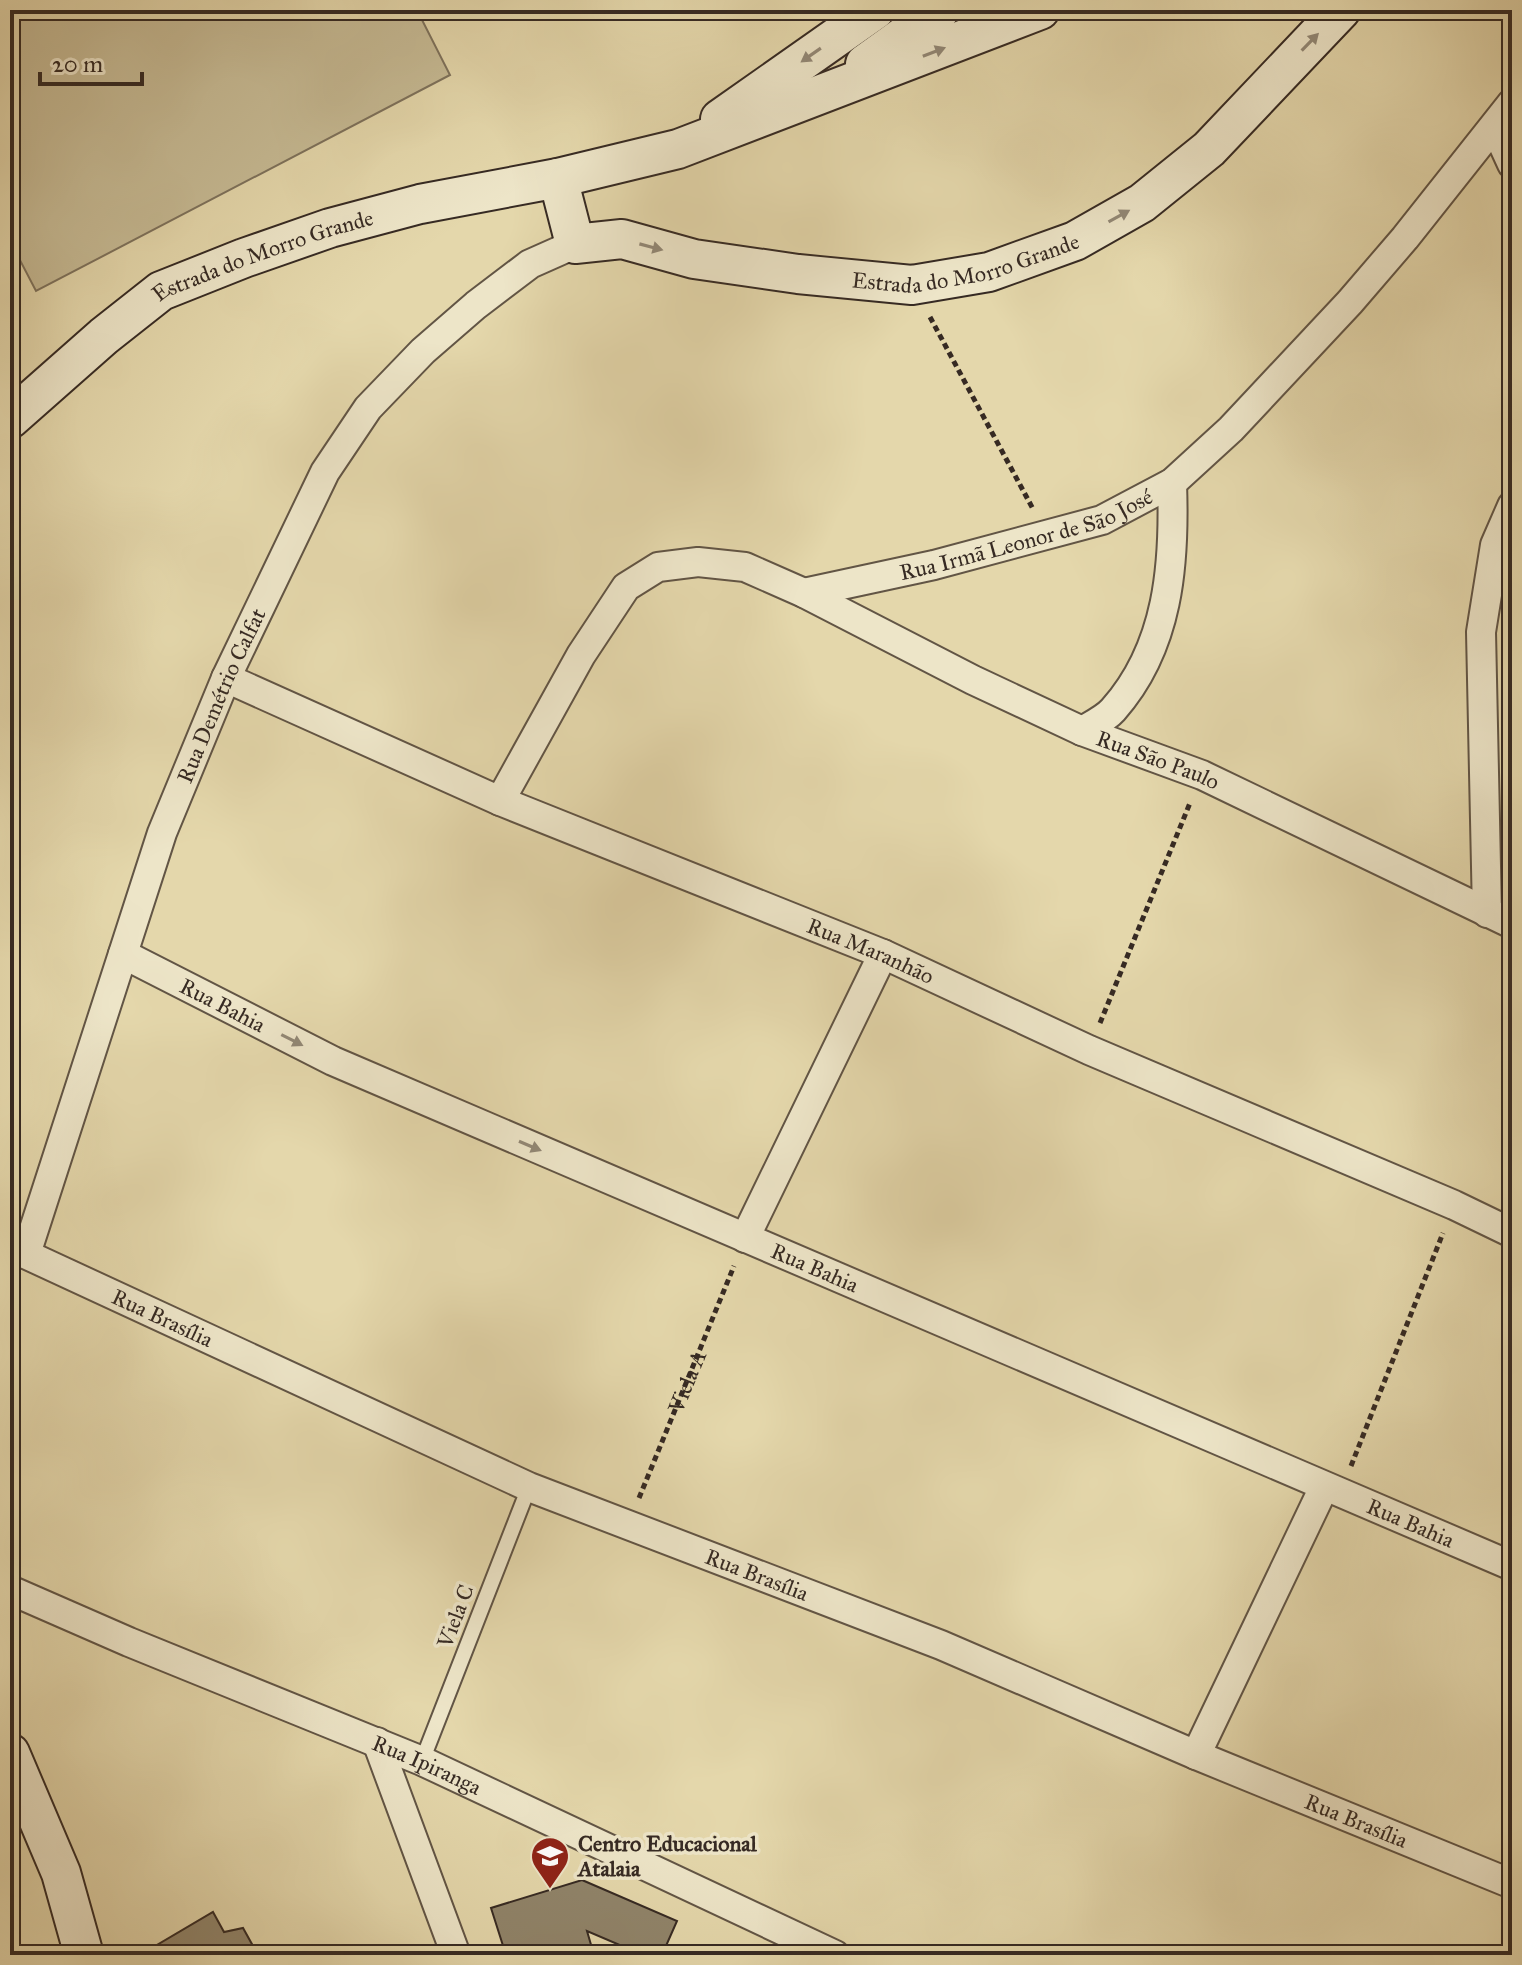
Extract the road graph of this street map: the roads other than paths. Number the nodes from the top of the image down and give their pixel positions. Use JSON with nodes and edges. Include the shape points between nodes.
{"nodes":[{"id":1,"x":875,"y":10,"type":"edge"},
{"id":2,"x":940,"y":10,"type":"edge"},
{"id":3,"x":1040,"y":10,"type":"edge"},
{"id":4,"x":1341,"y":10,"type":"edge"},
{"id":5,"x":820,"y":96,"type":"junction"},
{"id":6,"x":1512,"y":103,"type":"edge"},
{"id":7,"x":1495,"y":127,"type":"junction"},
{"id":8,"x":678,"y":149,"type":"junction"},
{"id":9,"x":1512,"y":164,"type":"edge"},
{"id":10,"x":558,"y":178,"type":"junction"},
{"id":11,"x":575,"y":244,"type":"junction"},
{"id":12,"x":10,"y":419,"type":"edge"},
{"id":13,"x":1172,"y":483,"type":"junction"},
{"id":14,"x":1512,"y":506,"type":"edge"},
{"id":15,"x":804,"y":593,"type":"junction"},
{"id":16,"x":226,"y":678,"type":"junction"},
{"id":17,"x":1082,"y":731,"type":"junction"},
{"id":18,"x":500,"y":801,"type":"junction"},
{"id":19,"x":1499,"y":918,"type":"edge"},
{"id":20,"x":123,"y":954,"type":"junction"},
{"id":21,"x":883,"y":954,"type":"junction"},
{"id":22,"x":1512,"y":1233,"type":"edge"},
{"id":23,"x":745,"y":1238,"type":"junction"},
{"id":24,"x":18,"y":1250,"type":"edge"},
{"id":25,"x":529,"y":1487,"type":"junction"},
{"id":26,"x":1332,"y":1490,"type":"junction"},
{"id":27,"x":1512,"y":1566,"type":"edge"},
{"id":28,"x":10,"y":1590,"type":"edge"},
{"id":29,"x":377,"y":1742,"type":"junction"},
{"id":30,"x":10,"y":1753,"type":"edge"},
{"id":31,"x":1196,"y":1755,"type":"junction"},
{"id":32,"x":422,"y":1761,"type":"junction"},
{"id":33,"x":1512,"y":1884,"type":"edge"},
{"id":34,"x":84,"y":1955,"type":"edge"},
{"id":35,"x":456,"y":1955,"type":"edge"},
{"id":36,"x":835,"y":1955,"type":"edge"}],
"edges":[{"from":1,"to":8,"type":"street","name":"Estrada do Morro Grande","one_way":true},
{"from":2,"to":5,"type":"street","name":"Estrada do Morro Grande"},
{"from":5,"to":3,"type":"street","name":"Estrada do Morro Grande","one_way":true},
{"from":11,"to":4,"type":"street","name":"Estrada do Morro Grande","one_way":true,"via":[[622,239],[694,259],[912,285],[989,272],[1075,241],[1142,203],[1209,149]]},
{"from":5,"to":8,"type":"street","name":"Estrada do Morro Grande"},
{"from":6,"to":7,"type":"street","name":"Rua Irmã Leonor de São José"},
{"from":7,"to":9,"type":"street"},
{"from":7,"to":13,"type":"street","name":"Rua Irmã Leonor de São José","via":[[1350,302],[1231,429]]},
{"from":8,"to":10,"type":"street","name":"Estrada do Morro Grande"},
{"from":10,"to":11,"type":"street"},
{"from":10,"to":12,"type":"street","name":"Estrada do Morro Grande","via":[[420,204],[330,228],[161,291]]},
{"from":11,"to":16,"type":"street","name":"Rua Demétrio Calfat","via":[[530,264],[476,305],[368,408],[325,472]]},
{"from":13,"to":15,"type":"street","name":"Rua Irmã Leonor de São José","via":[[1102,520]]},
{"from":13,"to":17,"type":"street","via":[[1171,551],[1161,624],[1111,713]]},
{"from":14,"to":19,"type":"street","via":[[1495,545],[1481,632]]},
{"from":15,"to":17,"type":"street","name":"Rua São Paulo"},
{"from":15,"to":18,"type":"street","via":[[745,567],[698,562],[658,567],[626,587],[581,655]]},
{"from":16,"to":18,"type":"street","name":"Rua Maranhão"},
{"from":16,"to":20,"type":"street","name":"Rua Demétrio Calfat","via":[[162,833]]},
{"from":17,"to":19,"type":"street","name":"Rua São Paulo","via":[[1202,775]]},
{"from":18,"to":21,"type":"street","name":"Rua Maranhão"},
{"from":20,"to":23,"type":"street","name":"Rua Bahia","one_way":true,"via":[[333,1061]]},
{"from":20,"to":24,"type":"street","name":"Rua Demétrio Calfat"},
{"from":21,"to":22,"type":"street","name":"Rua Maranhão","via":[[1089,1050]]},
{"from":21,"to":23,"type":"street"},
{"from":23,"to":26,"type":"street","name":"Rua Bahia"},
{"from":24,"to":25,"type":"street","name":"Rua Brasília"},
{"from":25,"to":31,"type":"street","name":"Rua Brasília","via":[[941,1645]]},
{"from":25,"to":32,"type":"lane","name":"Viela C"},
{"from":26,"to":27,"type":"street","name":"Rua Bahia"},
{"from":26,"to":31,"type":"street"},
{"from":28,"to":29,"type":"street","name":"Rua Ipiranga"},
{"from":29,"to":32,"type":"street","name":"Rua Ipiranga"},
{"from":29,"to":35,"type":"street"},
{"from":30,"to":34,"type":"street","via":[[61,1873]]},
{"from":31,"to":33,"type":"street","name":"Rua Brasília"},
{"from":32,"to":36,"type":"street","name":"Rua Ipiranga"}]}
